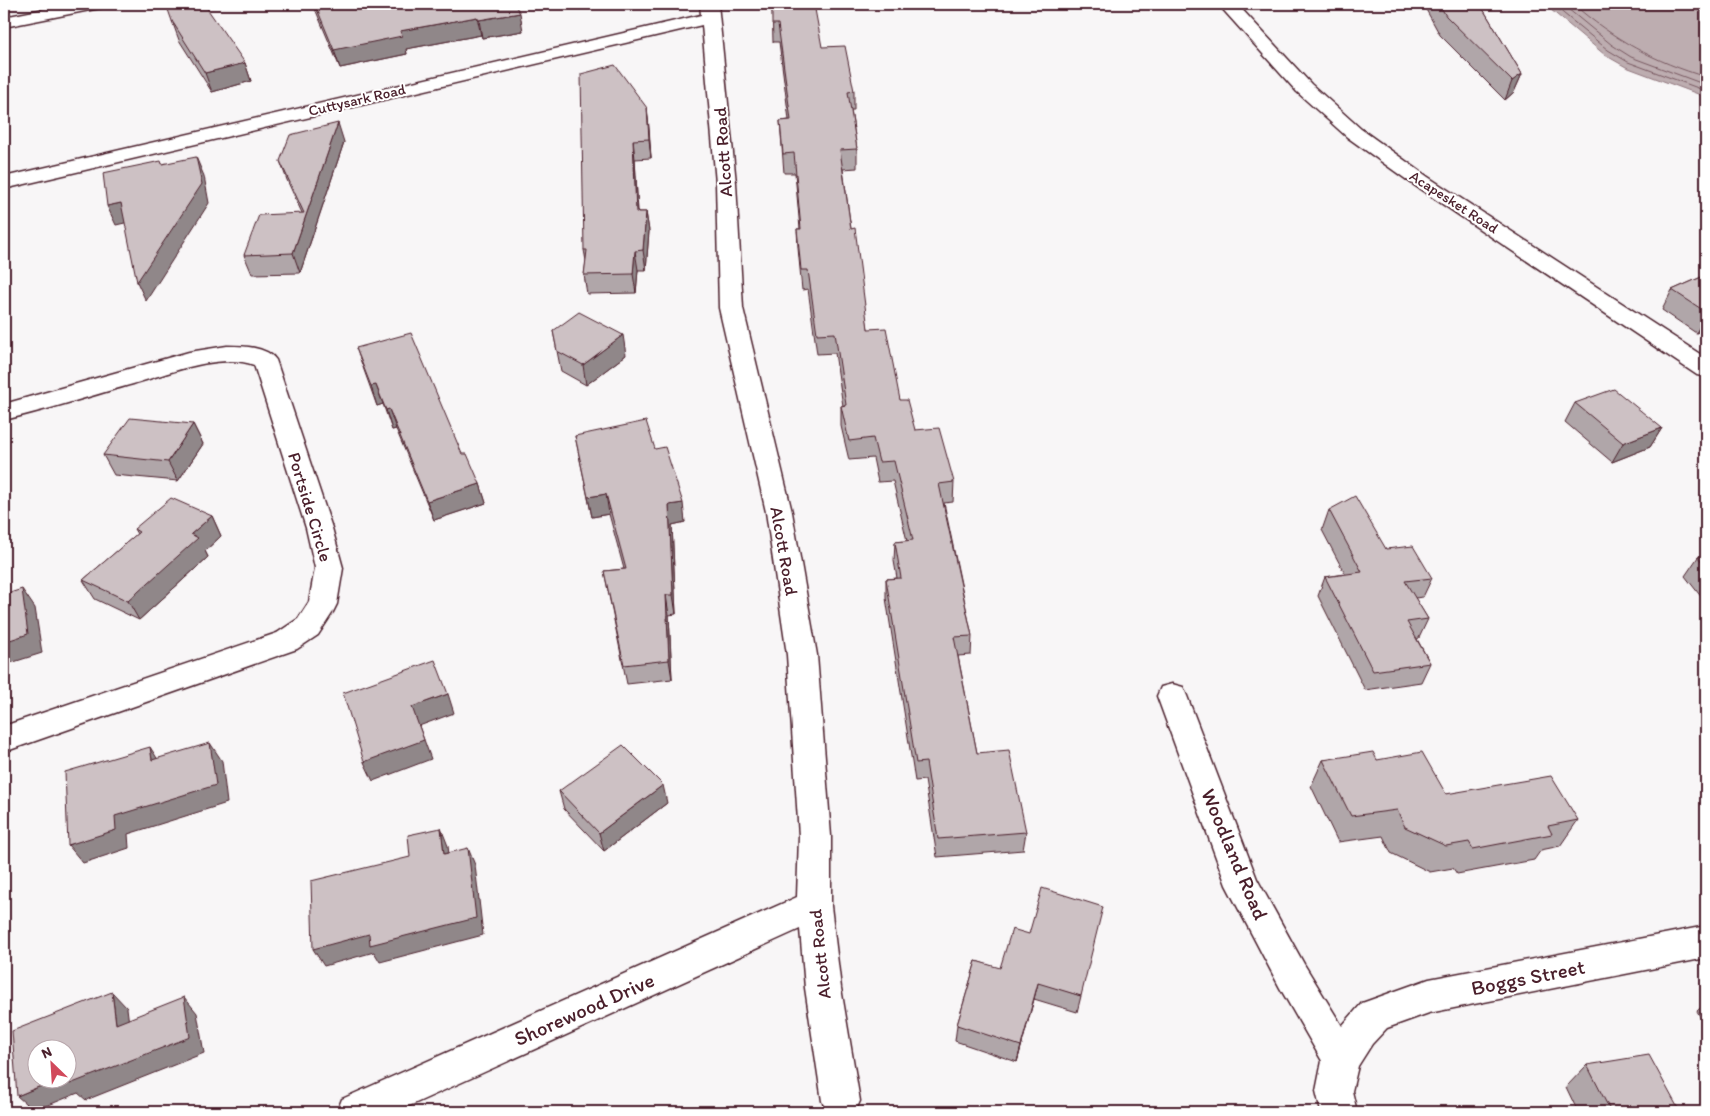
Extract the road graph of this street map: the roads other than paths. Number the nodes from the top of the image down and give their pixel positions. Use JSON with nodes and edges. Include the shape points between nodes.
{"nodes":[{"id":1,"x":95,"y":4,"type":"edge"},
{"id":2,"x":1227,"y":4,"type":"edge"},
{"id":3,"x":710,"y":11,"type":"edge"},
{"id":4,"x":4,"y":22,"type":"edge"},
{"id":5,"x":4,"y":183,"type":"edge"},
{"id":6,"x":1706,"y":369,"type":"edge"},
{"id":7,"x":4,"y":412,"type":"edge"},
{"id":8,"x":1172,"y":696,"type":"dead end"},
{"id":9,"x":4,"y":740,"type":"edge"},
{"id":10,"x":814,"y":906,"type":"junction"},
{"id":11,"x":1706,"y":942,"type":"edge"},
{"id":12,"x":1350,"y":1046,"type":"junction"},
{"id":13,"x":841,"y":1101,"type":"dead end"},
{"id":14,"x":355,"y":1112,"type":"edge"},
{"id":15,"x":1339,"y":1112,"type":"edge"}],
"edges":[{"from":1,"to":4,"type":"street"},
{"from":2,"to":6,"type":"street","name":"Acapesket Road","via":[[1304,88],[1361,138],[1420,181]]},
{"from":3,"to":5,"type":"street","name":"Cuttysark Road"},
{"from":3,"to":10,"type":"street","name":"Alcott Road","via":[[726,183],[731,308],[778,512],[802,655],[816,836]]},
{"from":7,"to":9,"type":"street","name":"Portside Circle","via":[[214,355],[239,352],[264,360],[329,568],[323,604],[308,627],[287,641]]},
{"from":8,"to":12,"type":"street","name":"Woodland Road","via":[[1243,885],[1292,976]]},
{"from":10,"to":13,"type":"street","name":"Alcott Road"},
{"from":10,"to":14,"type":"street","name":"Shorewood Drive"},
{"from":11,"to":12,"type":"street","name":"Boggs Street","via":[[1429,996],[1375,1015]]},
{"from":12,"to":15,"type":"street","via":[[1334,1091]]}]}
